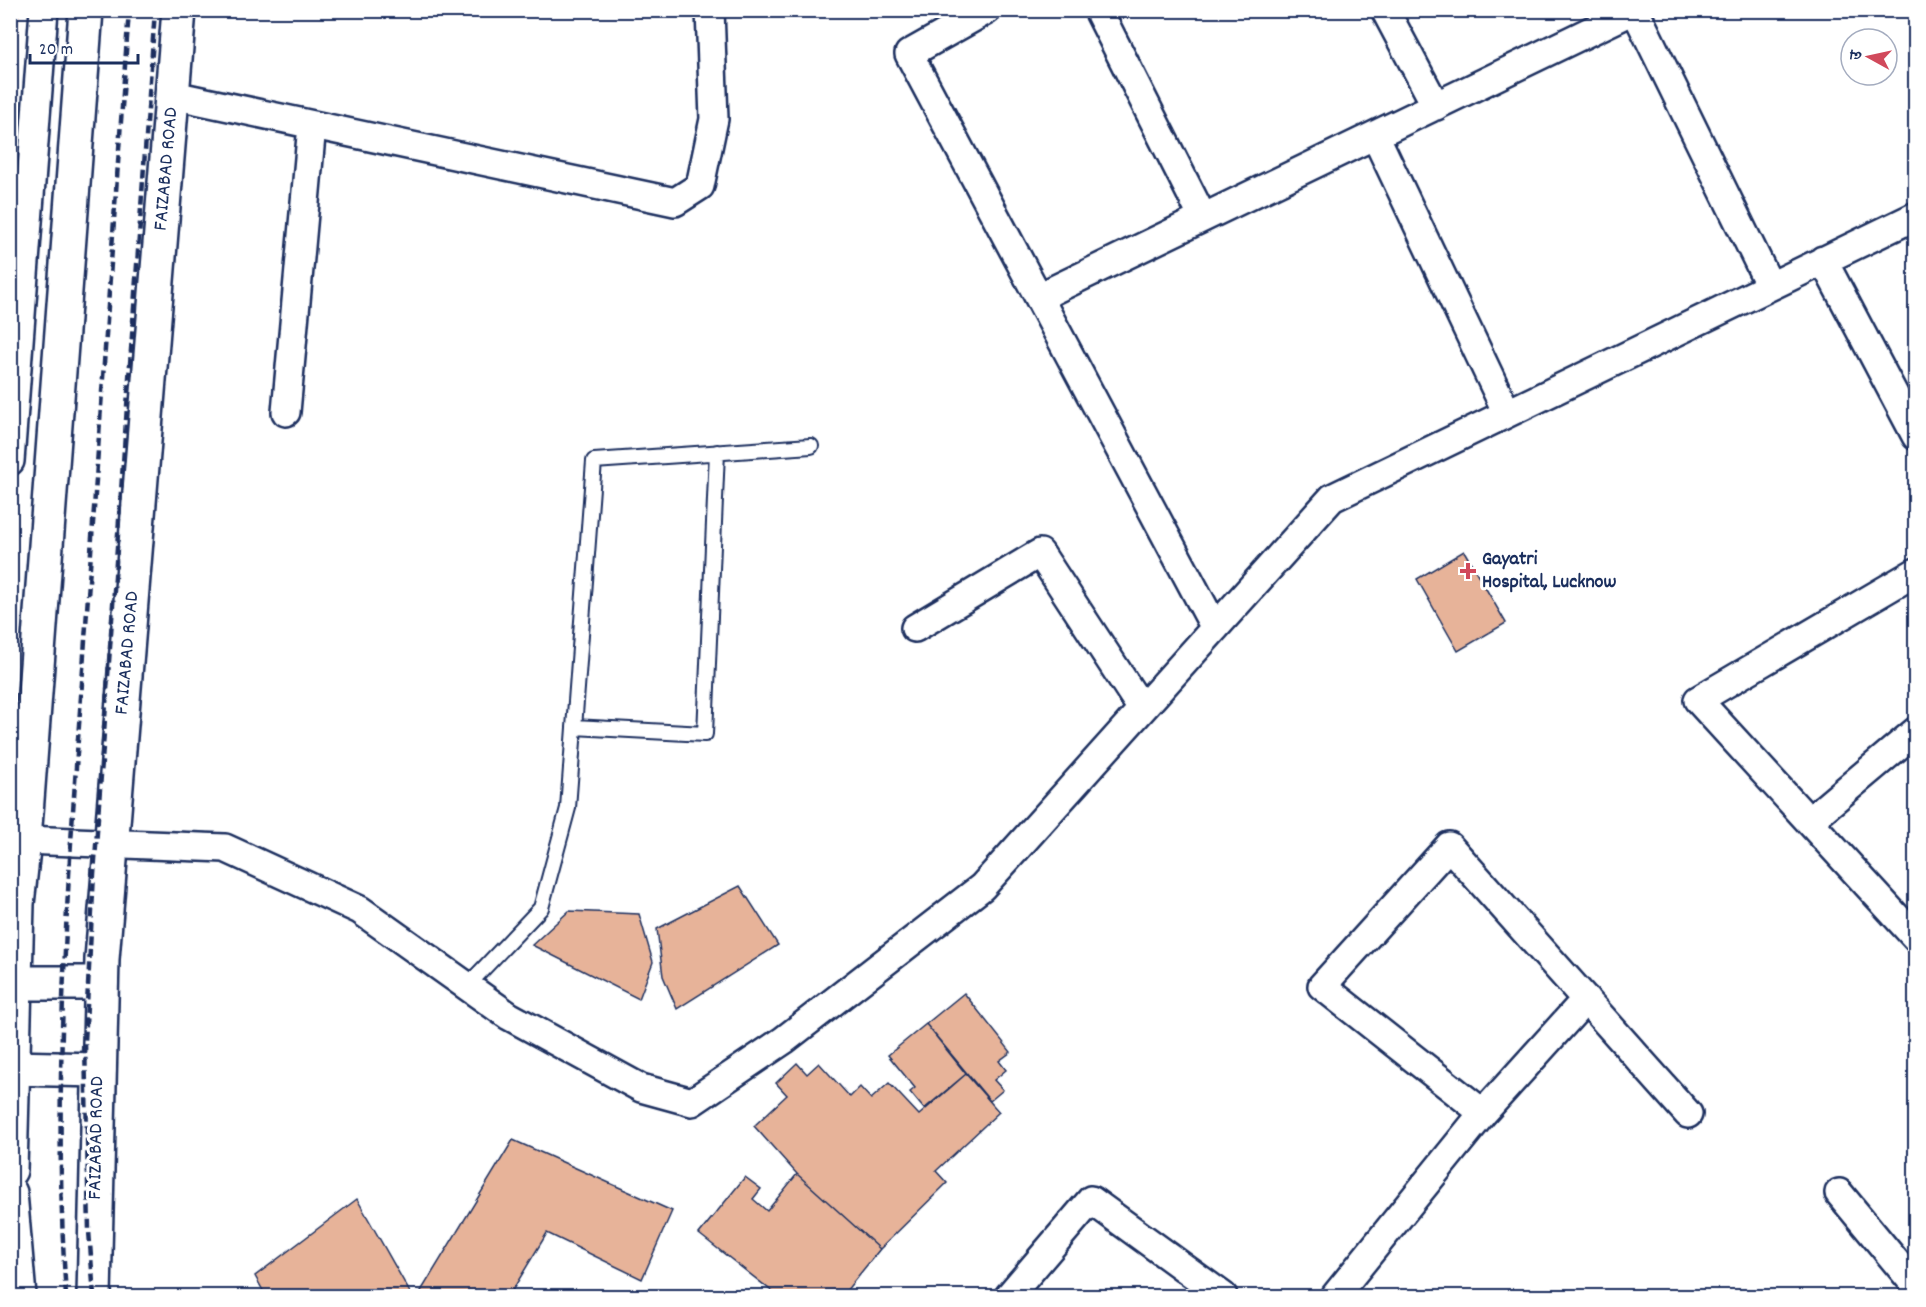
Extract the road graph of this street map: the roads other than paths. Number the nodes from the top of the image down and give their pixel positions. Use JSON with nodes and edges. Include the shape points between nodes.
{"nodes":[{"id":1,"x":44,"y":10,"type":"edge"},
{"id":2,"x":86,"y":10,"type":"edge"},
{"id":3,"x":179,"y":10,"type":"edge"},
{"id":4,"x":710,"y":10,"type":"edge"},
{"id":5,"x":987,"y":10,"type":"edge"},
{"id":6,"x":1098,"y":10,"type":"edge"},
{"id":7,"x":1385,"y":10,"type":"edge"},
{"id":8,"x":1635,"y":10,"type":"edge"},
{"id":9,"x":173,"y":95,"type":"junction"},
{"id":10,"x":1436,"y":106,"type":"junction"},
{"id":11,"x":312,"y":125,"type":"junction"},
{"id":12,"x":1375,"y":135,"type":"junction"},
{"id":13,"x":1916,"y":216,"type":"edge"},
{"id":14,"x":1203,"y":218,"type":"junction"},
{"id":15,"x":1823,"y":260,"type":"junction"},
{"id":16,"x":1770,"y":286,"type":"junction"},
{"id":17,"x":1039,"y":297,"type":"junction"},
{"id":18,"x":12,"y":400,"type":"edge"},
{"id":19,"x":286,"y":412,"type":"dead end"},
{"id":20,"x":1507,"y":413,"type":"junction"},
{"id":21,"x":1916,"y":436,"type":"edge"},
{"id":22,"x":811,"y":446,"type":"dead end"},
{"id":23,"x":717,"y":452,"type":"junction"},
{"id":24,"x":10,"y":461,"type":"edge"},
{"id":25,"x":1916,"y":572,"type":"edge"},
{"id":26,"x":915,"y":628,"type":"dead end"},
{"id":27,"x":1215,"y":628,"type":"junction"},
{"id":28,"x":1142,"y":709,"type":"junction"},
{"id":29,"x":574,"y":727,"type":"junction"},
{"id":30,"x":1916,"y":731,"type":"edge"},
{"id":31,"x":1809,"y":821,"type":"junction"},
{"id":32,"x":24,"y":840,"type":"junction"},
{"id":33,"x":112,"y":843,"type":"junction"},
{"id":34,"x":1916,"y":938,"type":"edge"},
{"id":35,"x":13,"y":983,"type":"edge"},
{"id":36,"x":101,"y":983,"type":"junction"},
{"id":37,"x":467,"y":986,"type":"junction"},
{"id":38,"x":1586,"y":999,"type":"junction"},
{"id":39,"x":12,"y":1068,"type":"edge"},
{"id":40,"x":99,"y":1071,"type":"junction"},
{"id":41,"x":1483,"y":1113,"type":"junction"},
{"id":42,"x":1688,"y":1114,"type":"dead end"},
{"id":43,"x":10,"y":1170,"type":"edge"},
{"id":44,"x":10,"y":1192,"type":"edge"},
{"id":45,"x":1839,"y":1193,"type":"dead end"},
{"id":46,"x":1913,"y":1277,"type":"edge"},
{"id":47,"x":19,"y":1296,"type":"edge"},
{"id":48,"x":94,"y":1296,"type":"edge"},
{"id":49,"x":1010,"y":1296,"type":"edge"},
{"id":50,"x":1224,"y":1296,"type":"edge"},
{"id":51,"x":1335,"y":1296,"type":"edge"}],
"edges":[{"from":1,"to":18,"type":"street"},
{"from":2,"to":32,"type":"main road"},
{"from":3,"to":9,"type":"main road","name":"FAIZABAD ROAD"},
{"from":4,"to":11,"type":"street","via":[[714,118],[700,186],[675,202]]},
{"from":5,"to":17,"type":"street","via":[[909,54]]},
{"from":6,"to":14,"type":"street"},
{"from":7,"to":10,"type":"street"},
{"from":8,"to":10,"type":"street"},
{"from":8,"to":16,"type":"street"},
{"from":9,"to":11,"type":"street"},
{"from":9,"to":33,"type":"main road","name":"FAIZABAD ROAD"},
{"from":10,"to":12,"type":"street"},
{"from":11,"to":19,"type":"street"},
{"from":12,"to":14,"type":"street"},
{"from":12,"to":20,"type":"street"},
{"from":13,"to":15,"type":"street"},
{"from":14,"to":17,"type":"street"},
{"from":15,"to":16,"type":"street"},
{"from":15,"to":21,"type":"street"},
{"from":16,"to":20,"type":"street"},
{"from":17,"to":27,"type":"street"},
{"from":18,"to":24,"type":"street"},
{"from":20,"to":27,"type":"street","via":[[1332,498]]},
{"from":22,"to":23,"type":"lane"},
{"from":23,"to":29,"type":"lane","via":[[594,461]]},
{"from":23,"to":29,"type":"lane","via":[[705,734]]},
{"from":25,"to":31,"type":"street","via":[[1698,700]]},
{"from":26,"to":28,"type":"street","via":[[1040,553]]},
{"from":27,"to":28,"type":"street"},
{"from":28,"to":37,"type":"street","via":[[982,887],[784,1040],[692,1102],[641,1088],[508,1016]]},
{"from":29,"to":37,"type":"lane","via":[[568,808],[541,908]]},
{"from":30,"to":31,"type":"street"},
{"from":31,"to":34,"type":"street"},
{"from":32,"to":33,"type":"street"},
{"from":32,"to":35,"type":"main road","via":[[16,904]]},
{"from":33,"to":36,"type":"main road","name":"FAIZABAD ROAD"},
{"from":33,"to":37,"type":"street","via":[[225,848],[360,910]]},
{"from":35,"to":36,"type":"main road"},
{"from":35,"to":39,"type":"main road"},
{"from":36,"to":40,"type":"main road","name":"FAIZABAD ROAD"},
{"from":38,"to":41,"type":"street"},
{"from":38,"to":41,"type":"street","via":[[1449,846],[1322,986]]},
{"from":38,"to":42,"type":"street"},
{"from":39,"to":40,"type":"main road"},
{"from":39,"to":43,"type":"main road"},
{"from":40,"to":48,"type":"main road","name":"FAIZABAD ROAD"},
{"from":41,"to":51,"type":"street"},
{"from":44,"to":47,"type":"main road"},
{"from":45,"to":46,"type":"street"},
{"from":49,"to":50,"type":"street","via":[[1091,1200]]}]}
